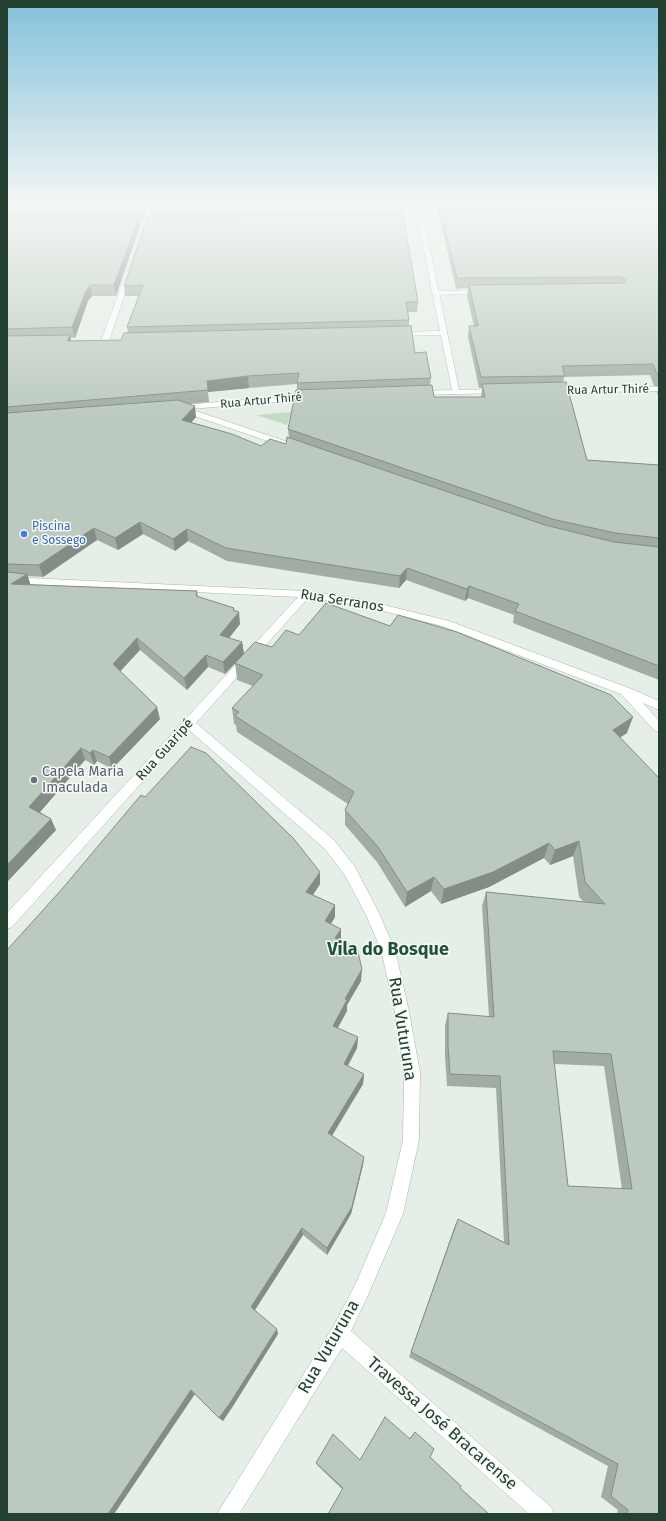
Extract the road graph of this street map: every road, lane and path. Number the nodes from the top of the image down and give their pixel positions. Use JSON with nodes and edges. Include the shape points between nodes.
{"nodes":[{"id":1,"x":128,"y":276,"type":"edge"},
{"id":2,"x":432,"y":276,"type":"edge"},
{"id":3,"x":435,"y":292,"type":"junction"},
{"id":4,"x":493,"y":292,"type":"edge"},
{"id":5,"x":443,"y":333,"type":"junction"},
{"id":6,"x":388,"y":334,"type":"edge"},
{"id":7,"x":105,"y":341,"type":"edge"},
{"id":8,"x":659,"y":389,"type":"edge"},
{"id":9,"x":503,"y":391,"type":"edge"},
{"id":10,"x":542,"y":391,"type":"edge"},
{"id":11,"x":456,"y":392,"type":"junction"},
{"id":12,"x":411,"y":393,"type":"edge"},
{"id":13,"x":319,"y":396,"type":"edge"},
{"id":14,"x":294,"y":448,"type":"edge"},
{"id":15,"x":7,"y":580,"type":"edge"},
{"id":16,"x":306,"y":594,"type":"junction"},
{"id":17,"x":625,"y":691,"type":"junction"},
{"id":18,"x":659,"y":706,"type":"edge"},
{"id":19,"x":189,"y":723,"type":"junction"},
{"id":20,"x":659,"y":728,"type":"edge"},
{"id":21,"x":7,"y":923,"type":"edge"},
{"id":22,"x":340,"y":1334,"type":"junction"},
{"id":23,"x":227,"y":1514,"type":"edge"},
{"id":24,"x":544,"y":1514,"type":"edge"}],
"edges":[{"from":1,"to":7,"type":"street"},
{"from":2,"to":3,"type":"street"},
{"from":3,"to":4,"type":"street"},
{"from":3,"to":5,"type":"street"},
{"from":5,"to":6,"type":"street"},
{"from":5,"to":11,"type":"street"},
{"from":8,"to":10,"type":"street","name":"Rua Artur Thiré"},
{"from":9,"to":11,"type":"street"},
{"from":11,"to":12,"type":"street"},
{"from":13,"to":14,"type":"street","name":"Rua Artur Thiré","via":[[174,408]]},
{"from":15,"to":16,"type":"street","name":"Rua Serranos"},
{"from":16,"to":17,"type":"street","name":"Rua Serranos","via":[[360,602],[445,623]]},
{"from":16,"to":19,"type":"street","name":"Rua Guaripé"},
{"from":17,"to":18,"type":"street","name":"Rua Serranos"},
{"from":17,"to":20,"type":"street"},
{"from":19,"to":21,"type":"street","name":"Rua Guaripé"},
{"from":19,"to":22,"type":"street","name":"Rua Vuturuna","via":[[329,844],[350,871],[388,950],[412,1072],[411,1140],[394,1214]]},
{"from":22,"to":23,"type":"street","name":"Rua Vuturuna"},
{"from":22,"to":24,"type":"street","name":"Travessa José Bracarense"}]}
